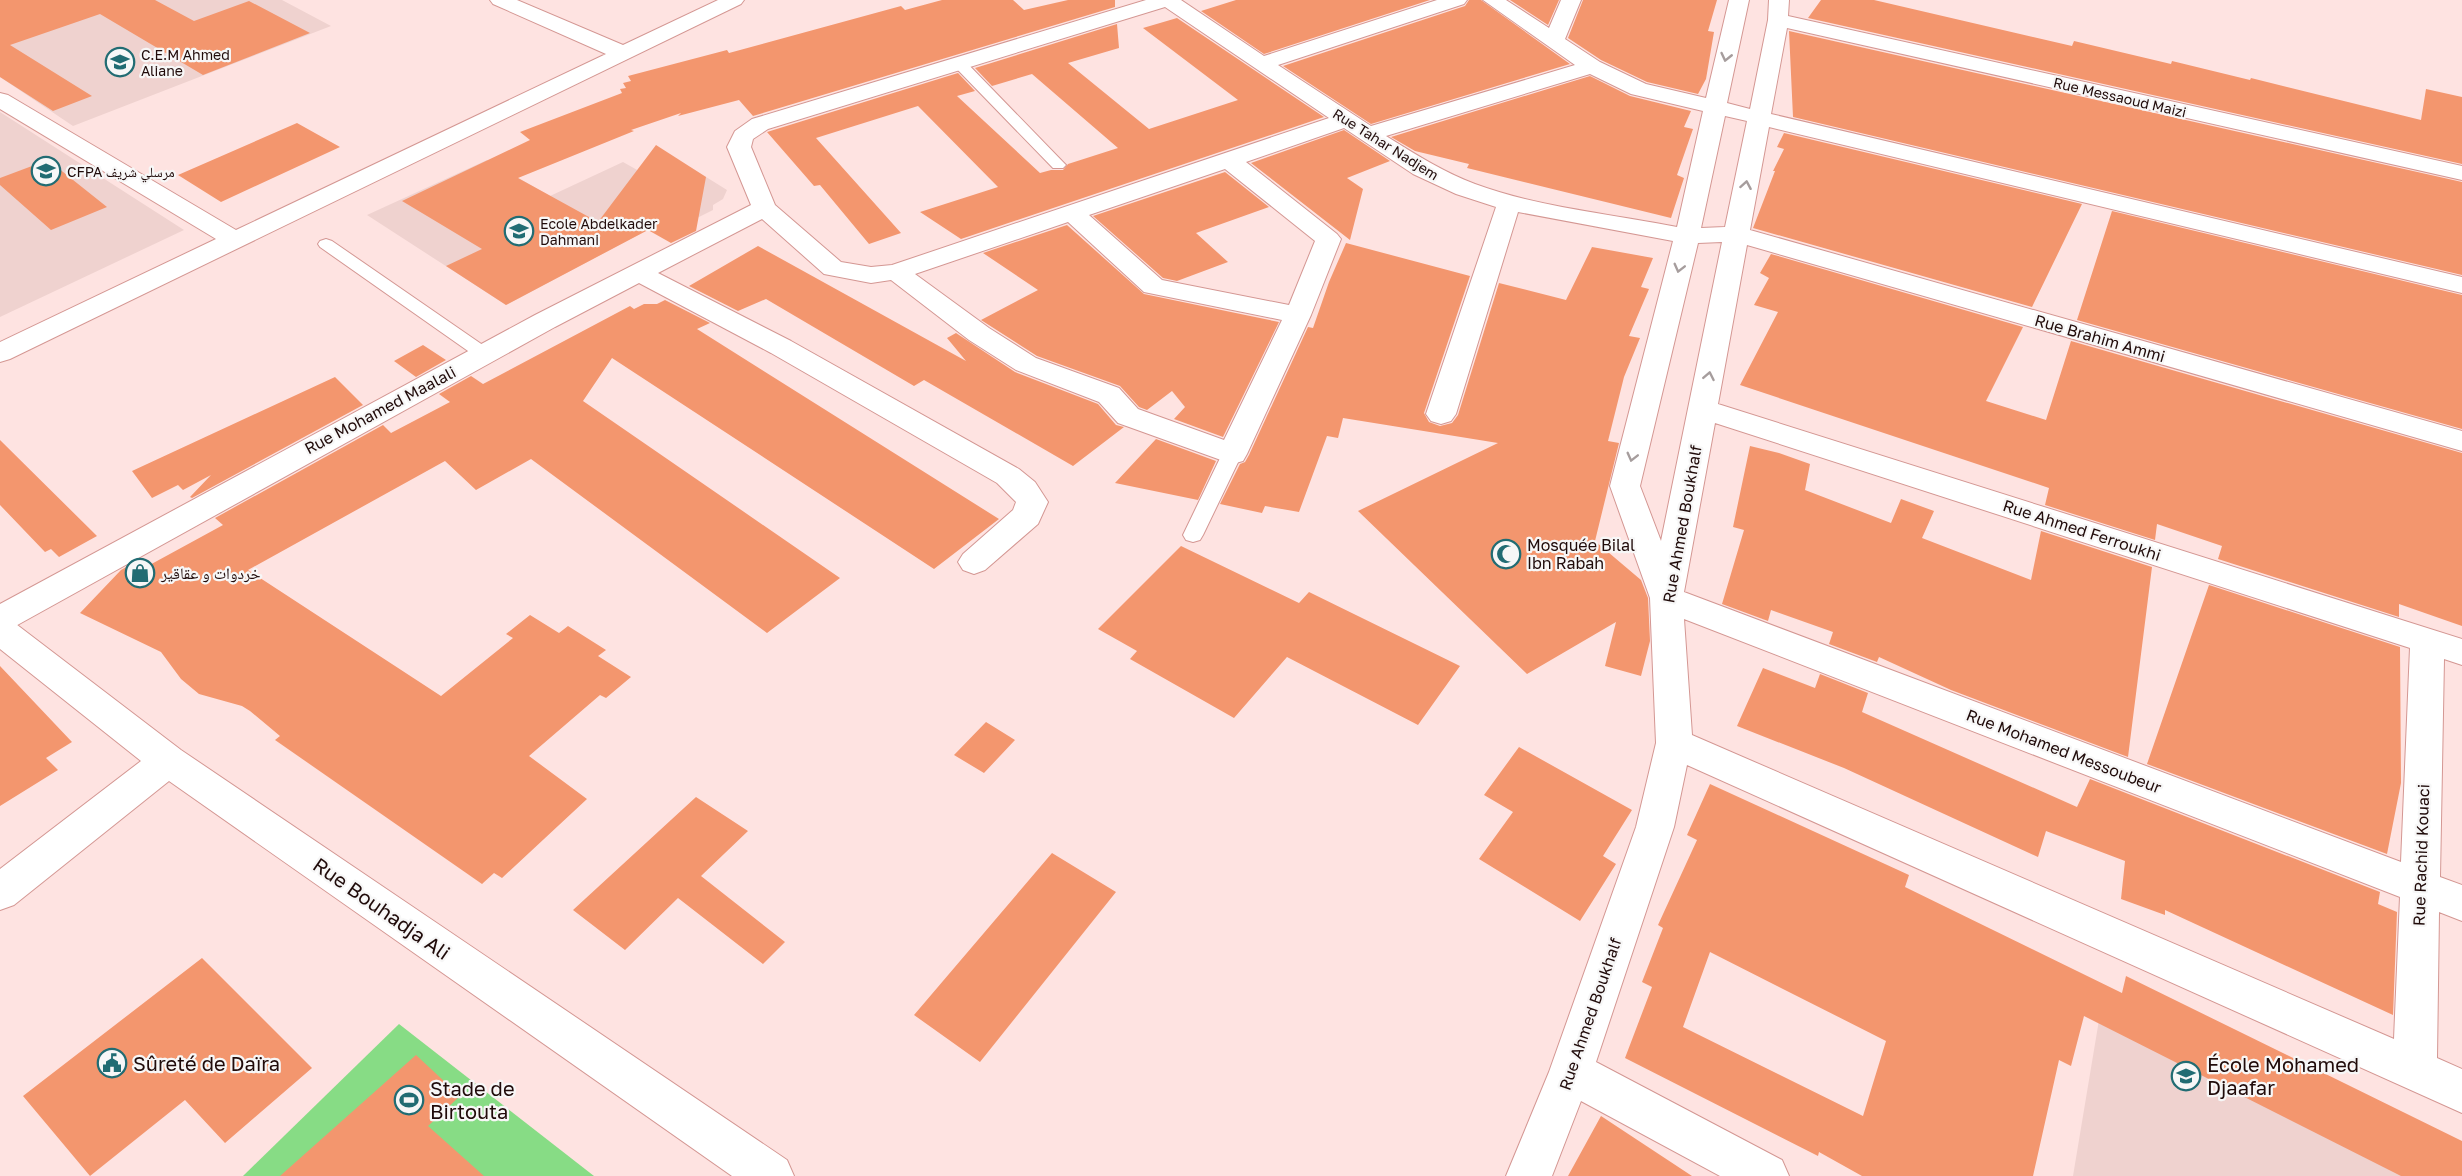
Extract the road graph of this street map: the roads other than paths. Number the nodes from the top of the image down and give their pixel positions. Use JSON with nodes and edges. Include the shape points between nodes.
{"nodes":[{"id":1,"x":500,"y":0,"type":"edge"},
{"id":2,"x":734,"y":0,"type":"edge"},
{"id":3,"x":1167,"y":0,"type":"edge"},
{"id":4,"x":1457,"y":0,"type":"edge"},
{"id":5,"x":1493,"y":0,"type":"edge"},
{"id":6,"x":1571,"y":0,"type":"edge"},
{"id":7,"x":1739,"y":0,"type":"edge"},
{"id":8,"x":1778,"y":10,"type":"edge"},
{"id":9,"x":1554,"y":41,"type":"junction"},
{"id":10,"x":622,"y":53,"type":"junction"},
{"id":11,"x":959,"y":63,"type":"junction"},
{"id":12,"x":1261,"y":64,"type":"junction"},
{"id":13,"x":1592,"y":67,"type":"junction"},
{"id":14,"x":0,"y":100,"type":"edge"},
{"id":15,"x":1716,"y":106,"type":"junction"},
{"id":16,"x":1758,"y":116,"type":"junction"},
{"id":17,"x":1346,"y":120,"type":"junction"},
{"id":18,"x":1368,"y":134,"type":"junction"},
{"id":19,"x":1229,"y":160,"type":"junction"},
{"id":20,"x":1058,"y":165,"type":"dead end"},
{"id":21,"x":2462,"y":173,"type":"edge"},
{"id":22,"x":1509,"y":203,"type":"junction"},
{"id":23,"x":764,"y":208,"type":"junction"},
{"id":24,"x":1071,"y":212,"type":"junction"},
{"id":25,"x":1737,"y":234,"type":"junction"},
{"id":26,"x":1687,"y":236,"type":"junction"},
{"id":27,"x":236,"y":240,"type":"junction"},
{"id":28,"x":326,"y":244,"type":"dead end"},
{"id":29,"x":896,"y":272,"type":"junction"},
{"id":30,"x":639,"y":273,"type":"junction"},
{"id":31,"x":2462,"y":285,"type":"edge"},
{"id":32,"x":1298,"y":315,"type":"junction"},
{"id":33,"x":0,"y":353,"type":"edge"},
{"id":34,"x":484,"y":354,"type":"junction"},
{"id":35,"x":1702,"y":409,"type":"junction"},
{"id":36,"x":1441,"y":414,"type":"dead end"},
{"id":37,"x":2462,"y":441,"type":"edge"},
{"id":38,"x":1232,"y":454,"type":"junction"},
{"id":39,"x":1193,"y":535,"type":"dead end"},
{"id":40,"x":974,"y":562,"type":"dead end"},
{"id":41,"x":1666,"y":599,"type":"junction"},
{"id":42,"x":0,"y":619,"type":"edge"},
{"id":43,"x":0,"y":630,"type":"edge"},
{"id":44,"x":2444,"y":646,"type":"edge"},
{"id":45,"x":1674,"y":743,"type":"junction"},
{"id":46,"x":168,"y":762,"type":"junction"},
{"id":47,"x":2420,"y":887,"type":"junction"},
{"id":48,"x":0,"y":892,"type":"edge"},
{"id":49,"x":2462,"y":903,"type":"edge"},
{"id":50,"x":2415,"y":1070,"type":"junction"},
{"id":51,"x":1571,"y":1072,"type":"junction"},
{"id":52,"x":2462,"y":1091,"type":"edge"},
{"id":53,"x":771,"y":1176,"type":"edge"},
{"id":54,"x":1529,"y":1176,"type":"edge"},
{"id":55,"x":1766,"y":1176,"type":"edge"}],
"edges":[{"from":1,"to":10,"type":"street"},
{"from":2,"to":10,"type":"street"},
{"from":3,"to":11,"type":"street"},
{"from":3,"to":12,"type":"street","name":"Rue Tahar Nadjem"},
{"from":4,"to":12,"type":"street"},
{"from":5,"to":9,"type":"street"},
{"from":6,"to":9,"type":"street"},
{"from":7,"to":15,"type":"street","one_way":true},
{"from":8,"to":16,"type":"street","name":"Rue Ahmed Boukhalf"},
{"from":8,"to":21,"type":"street","name":"Rue Messaoud Maizi"},
{"from":9,"to":13,"type":"street"},
{"from":10,"to":27,"type":"street"},
{"from":11,"to":20,"type":"lane"},
{"from":11,"to":23,"type":"street","via":[[749,130],[739,147]]},
{"from":12,"to":17,"type":"street","name":"Rue Tahar Nadjem"},
{"from":13,"to":15,"type":"street","via":[[1639,89]]},
{"from":13,"to":18,"type":"street"},
{"from":14,"to":27,"type":"street"},
{"from":15,"to":16,"type":"street"},
{"from":15,"to":26,"type":"street"},
{"from":25,"to":16,"type":"street","name":"Rue Ahmed Boukhalf","one_way":true},
{"from":16,"to":31,"type":"street"},
{"from":17,"to":18,"type":"street","name":"Rue Tahar Nadjem"},
{"from":17,"to":19,"type":"street"},
{"from":18,"to":22,"type":"street","name":"Rue Tahar Nadjem","via":[[1421,169]]},
{"from":19,"to":24,"type":"street"},
{"from":19,"to":32,"type":"street","via":[[1328,239]]},
{"from":22,"to":26,"type":"street","name":"Rue Tahar Nadjem"},
{"from":22,"to":36,"type":"street"},
{"from":23,"to":29,"type":"street","via":[[833,268],[871,275]]},
{"from":23,"to":30,"type":"street","name":"Rue Mohamed Maalali"},
{"from":24,"to":29,"type":"street"},
{"from":24,"to":32,"type":"street","via":[[1153,286]]},
{"from":25,"to":26,"type":"street","name":"Rue Tahar Nadjem"},
{"from":35,"to":25,"type":"street","name":"Rue Ahmed Boukhalf","one_way":true},
{"from":25,"to":37,"type":"street","name":"Rue Brahim Ammi"},
{"from":26,"to":41,"type":"street","one_way":true,"via":[[1625,486]]},
{"from":27,"to":33,"type":"street"},
{"from":28,"to":34,"type":"lane"},
{"from":29,"to":38,"type":"street","via":[[1026,364],[1109,395],[1128,416]]},
{"from":30,"to":34,"type":"street","name":"Rue Mohamed Maalali"},
{"from":30,"to":40,"type":"street","via":[[781,347],[1008,476],[1032,502],[1027,516]]},
{"from":32,"to":38,"type":"street"},
{"from":34,"to":42,"type":"street","name":"Rue Mohamed Maalali"},
{"from":35,"to":41,"type":"street","name":"Rue Ahmed Boukhalf"},
{"from":35,"to":44,"type":"street","name":"Rue Ahmed Ferroukhi"},
{"from":38,"to":39,"type":"lane"},
{"from":41,"to":45,"type":"street","name":"Rue Ahmed Boukhalf"},
{"from":41,"to":47,"type":"street","name":"Rue Mohamed Messoubeur"},
{"from":43,"to":46,"type":"street","name":"Rue Bouhadja Ali"},
{"from":44,"to":47,"type":"street","name":"Rue Rachid Kouaci"},
{"from":45,"to":50,"type":"street"},
{"from":45,"to":51,"type":"street","name":"Rue Ahmed Boukhalf","via":[[1656,827]]},
{"from":46,"to":48,"type":"street"},
{"from":46,"to":53,"type":"street","name":"Rue Bouhadja Ali"},
{"from":47,"to":49,"type":"street","name":"Rue Mohamed Messoubeur"},
{"from":47,"to":50,"type":"street","name":"Rue Rachid Kouaci"},
{"from":50,"to":52,"type":"street"},
{"from":51,"to":54,"type":"street","name":"Rue Ahmed Boukhalf"},
{"from":51,"to":55,"type":"street"}]}
